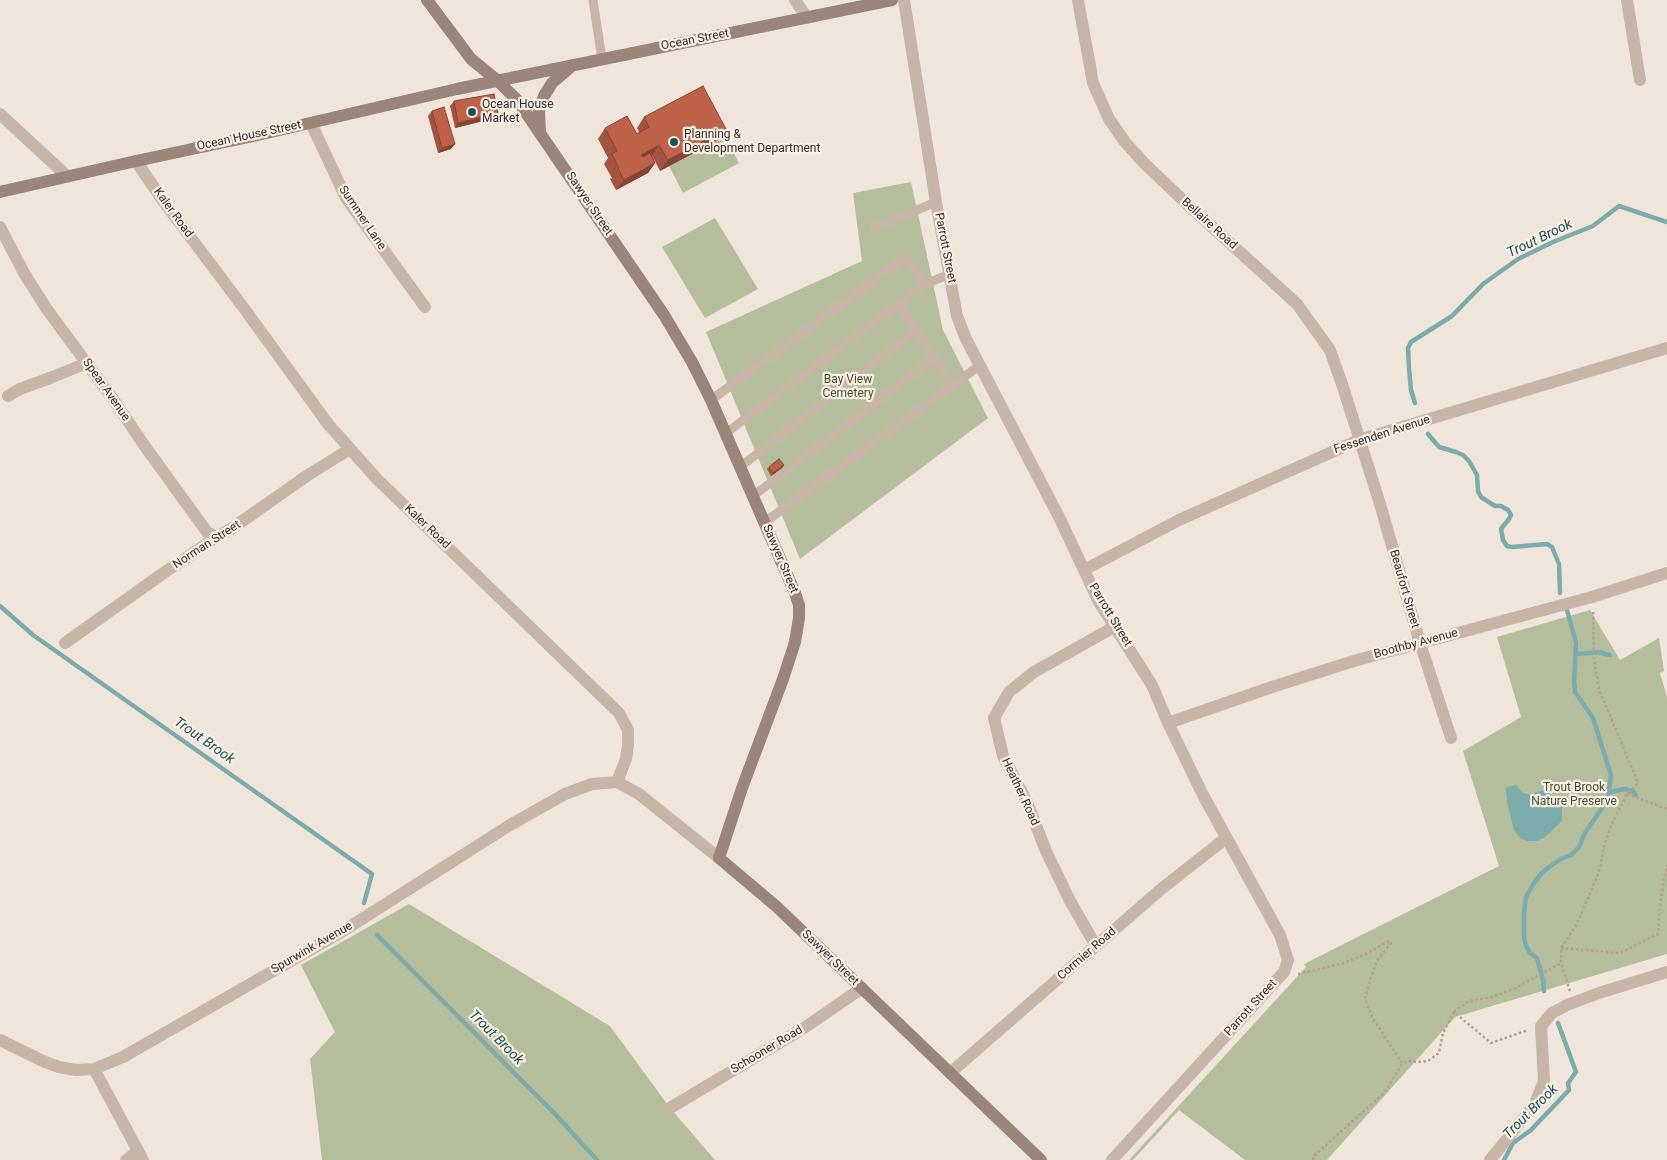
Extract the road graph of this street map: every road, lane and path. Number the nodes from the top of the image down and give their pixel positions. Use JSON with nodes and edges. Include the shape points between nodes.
{"nodes":[{"id":1,"x":427,"y":0,"type":"edge"},
{"id":2,"x":593,"y":0,"type":"edge"},
{"id":3,"x":795,"y":0,"type":"edge"},
{"id":4,"x":892,"y":0,"type":"edge"},
{"id":5,"x":904,"y":0,"type":"edge"},
{"id":6,"x":1078,"y":0,"type":"edge"},
{"id":7,"x":1626,"y":0,"type":"edge"},
{"id":8,"x":807,"y":18,"type":"junction"},
{"id":9,"x":602,"y":59,"type":"junction"},
{"id":10,"x":574,"y":64,"type":"junction"},
{"id":11,"x":1640,"y":80,"type":"dead end"},
{"id":12,"x":498,"y":82,"type":"junction"},
{"id":13,"x":0,"y":114,"type":"edge"},
{"id":14,"x":310,"y":122,"type":"junction"},
{"id":15,"x":540,"y":132,"type":"junction"},
{"id":16,"x":136,"y":161,"type":"junction"},
{"id":17,"x":68,"y":176,"type":"junction"},
{"id":18,"x":0,"y":192,"type":"edge"},
{"id":19,"x":936,"y":202,"type":"junction"},
{"id":20,"x":874,"y":228,"type":"dead end"},
{"id":21,"x":2,"y":232,"type":"edge"},
{"id":22,"x":950,"y":274,"type":"junction"},
{"id":23,"x":925,"y":284,"type":"junction"},
{"id":24,"x":899,"y":304,"type":"junction"},
{"id":25,"x":425,"y":306,"type":"dead end"},
{"id":26,"x":916,"y":330,"type":"junction"},
{"id":27,"x":1667,"y":348,"type":"edge"},
{"id":28,"x":934,"y":358,"type":"junction"},
{"id":29,"x":87,"y":363,"type":"junction"},
{"id":30,"x":979,"y":366,"type":"junction"},
{"id":31,"x":952,"y":385,"type":"junction"},
{"id":32,"x":8,"y":396,"type":"dead end"},
{"id":33,"x":710,"y":400,"type":"junction"},
{"id":34,"x":726,"y":433,"type":"junction"},
{"id":35,"x":1359,"y":440,"type":"junction"},
{"id":36,"x":350,"y":449,"type":"junction"},
{"id":37,"x":740,"y":467,"type":"junction"},
{"id":38,"x":753,"y":496,"type":"junction"},
{"id":39,"x":765,"y":522,"type":"junction"},
{"id":40,"x":217,"y":537,"type":"junction"},
{"id":41,"x":1084,"y":570,"type":"junction"},
{"id":42,"x":1667,"y":573,"type":"edge"},
{"id":43,"x":1592,"y":597,"type":"junction"},
{"id":44,"x":1114,"y":627,"type":"junction"},
{"id":45,"x":65,"y":643,"type":"dead end"},
{"id":46,"x":1420,"y":643,"type":"junction"},
{"id":47,"x":1168,"y":723,"type":"junction"},
{"id":48,"x":1450,"y":738,"type":"dead end"},
{"id":49,"x":617,"y":782,"type":"junction"},
{"id":50,"x":1627,"y":794,"type":"junction"},
{"id":51,"x":1667,"y":809,"type":"edge"},
{"id":52,"x":1226,"y":838,"type":"junction"},
{"id":53,"x":720,"y":858,"type":"junction"},
{"id":54,"x":1667,"y":865,"type":"edge"},
{"id":55,"x":1096,"y":946,"type":"junction"},
{"id":56,"x":1561,"y":948,"type":"junction"},
{"id":57,"x":1561,"y":963,"type":"junction"},
{"id":58,"x":1284,"y":972,"type":"junction"},
{"id":59,"x":1667,"y":972,"type":"edge"},
{"id":60,"x":862,"y":988,"type":"junction"},
{"id":61,"x":1573,"y":1002,"type":"junction"},
{"id":62,"x":1454,"y":1012,"type":"junction"},
{"id":63,"x":1541,"y":1026,"type":"junction"},
{"id":64,"x":0,"y":1040,"type":"edge"},
{"id":65,"x":1402,"y":1064,"type":"junction"},
{"id":66,"x":94,"y":1069,"type":"junction"},
{"id":67,"x":950,"y":1073,"type":"junction"},
{"id":68,"x":670,"y":1108,"type":"dead end"},
{"id":69,"x":141,"y":1156,"type":"edge"},
{"id":70,"x":126,"y":1160,"type":"edge"},
{"id":71,"x":1041,"y":1160,"type":"edge"},
{"id":72,"x":1112,"y":1160,"type":"edge"},
{"id":73,"x":1313,"y":1160,"type":"edge"},
{"id":74,"x":1490,"y":1160,"type":"edge"}],
"edges":[{"from":1,"to":12,"type":"street","name":"Sawyer Street","via":[[471,59]]},
{"from":2,"to":9,"type":"lane"},
{"from":3,"to":8,"type":"street"},
{"from":4,"to":8,"type":"street","name":"Ocean Street"},
{"from":5,"to":19,"type":"street","name":"Parrott Street"},
{"from":6,"to":35,"type":"street","name":"Bellaire Road","via":[[1093,83],[1109,119],[1145,164],[1297,304],[1330,350]]},
{"from":7,"to":11,"type":"street"},
{"from":8,"to":9,"type":"street","name":"Ocean Street"},
{"from":9,"to":10,"type":"street","name":"Ocean Street"},
{"from":10,"to":12,"type":"street","name":"Ocean Street"},
{"from":10,"to":15,"type":"street","via":[[552,83],[544,96],[539,110]]},
{"from":12,"to":14,"type":"street","name":"Ocean House Street"},
{"from":12,"to":15,"type":"street","name":"Sawyer Street","via":[[518,101]]},
{"from":13,"to":17,"type":"street"},
{"from":14,"to":16,"type":"street","name":"Ocean House Street"},
{"from":14,"to":25,"type":"street","name":"Summer Lane","via":[[346,198]]},
{"from":15,"to":33,"type":"street","name":"Sawyer Street","via":[[664,315]]},
{"from":16,"to":17,"type":"street","name":"Ocean House Street"},
{"from":16,"to":36,"type":"street","name":"Kaler Road","via":[[328,424]]},
{"from":17,"to":18,"type":"street","name":"Ocean House Street"},
{"from":19,"to":20,"type":"lane"},
{"from":19,"to":22,"type":"street","name":"Parrott Street"},
{"from":21,"to":29,"type":"street","name":"Spear Avenue","via":[[46,308]]},
{"from":22,"to":23,"type":"lane"},
{"from":22,"to":30,"type":"street","name":"Parrott Street","via":[[958,316]]},
{"from":23,"to":24,"type":"lane"},
{"from":23,"to":33,"type":"lane","via":[[905,258]]},
{"from":24,"to":26,"type":"lane"},
{"from":24,"to":34,"type":"lane"},
{"from":26,"to":28,"type":"lane"},
{"from":26,"to":37,"type":"lane"},
{"from":27,"to":35,"type":"street","name":"Fessenden Avenue"},
{"from":28,"to":31,"type":"lane"},
{"from":28,"to":38,"type":"lane"},
{"from":29,"to":32,"type":"street"},
{"from":29,"to":40,"type":"street","name":"Spear Avenue","via":[[206,532]]},
{"from":30,"to":31,"type":"lane"},
{"from":30,"to":41,"type":"street","name":"Parrott Street"},
{"from":31,"to":39,"type":"lane"},
{"from":33,"to":34,"type":"street","name":"Sawyer Street"},
{"from":34,"to":37,"type":"street","name":"Sawyer Street"},
{"from":35,"to":41,"type":"street","name":"Fessenden Avenue","via":[[1179,520]]},
{"from":35,"to":46,"type":"street","name":"Beaufort Street"},
{"from":36,"to":40,"type":"street","name":"Norman Street"},
{"from":36,"to":49,"type":"street","name":"Kaler Road","via":[[377,480],[619,712],[628,730],[628,745]]},
{"from":37,"to":38,"type":"street","name":"Sawyer Street"},
{"from":38,"to":39,"type":"street","name":"Sawyer Street"},
{"from":39,"to":53,"type":"street","name":"Sawyer Street","via":[[799,605],[798,630]]},
{"from":40,"to":45,"type":"street","name":"Norman Street"},
{"from":41,"to":44,"type":"street","name":"Parrott Street"},
{"from":42,"to":43,"type":"street","name":"Boothby Avenue"},
{"from":43,"to":46,"type":"street","name":"Boothby Avenue"},
{"from":43,"to":50,"type":"path","via":[[1594,658],[1599,690],[1636,775],[1637,784]]},
{"from":44,"to":47,"type":"street","name":"Parrott Street","via":[[1152,685]]},
{"from":44,"to":55,"type":"street","name":"Heather Road","via":[[1034,672],[1009,692],[994,718],[1003,756],[1070,901]]},
{"from":46,"to":47,"type":"street","name":"Boothby Avenue","via":[[1275,686]]},
{"from":46,"to":48,"type":"street","name":"Beaufort Street"},
{"from":47,"to":52,"type":"street","name":"Parrott Street"},
{"from":49,"to":53,"type":"street","via":[[639,794]]},
{"from":49,"to":66,"type":"street","name":"Spurwink Avenue","via":[[592,784],[565,794],[510,825],[343,931],[123,1057]]},
{"from":50,"to":51,"type":"path"},
{"from":50,"to":56,"type":"path","via":[[1610,828],[1600,870],[1577,924]]},
{"from":52,"to":55,"type":"street","name":"Cormier Road"},
{"from":52,"to":58,"type":"street","name":"Parrott Street","via":[[1280,935],[1288,960]]},
{"from":53,"to":60,"type":"street","name":"Sawyer Street"},
{"from":54,"to":56,"type":"path","via":[[1658,934],[1620,953]]},
{"from":55,"to":67,"type":"street","name":"Cormier Road"},
{"from":56,"to":57,"type":"path"},
{"from":57,"to":61,"type":"path"},
{"from":57,"to":62,"type":"path","via":[[1514,989],[1470,1001]]},
{"from":58,"to":65,"type":"path","via":[[1297,974],[1341,964],[1389,941],[1377,961],[1365,998],[1372,1016]]},
{"from":58,"to":72,"type":"street","name":"Parrott Street"},
{"from":59,"to":61,"type":"street"},
{"from":60,"to":67,"type":"street","name":"Sawyer Street"},
{"from":60,"to":68,"type":"street","name":"Schooner Road","via":[[804,1028]]},
{"from":61,"to":63,"type":"street","via":[[1552,1013]]},
{"from":62,"to":63,"type":"path","via":[[1492,1042]]},
{"from":62,"to":65,"type":"path","via":[[1443,1033],[1439,1053],[1428,1061]]},
{"from":63,"to":74,"type":"street","via":[[1544,1082],[1535,1104]]},
{"from":64,"to":66,"type":"street","name":"Spurwink Avenue","via":[[60,1067]]},
{"from":65,"to":73,"type":"path","via":[[1385,1092]]},
{"from":66,"to":69,"type":"street"},
{"from":67,"to":71,"type":"street","name":"Sawyer Street"},
{"from":69,"to":70,"type":"street"}]}
